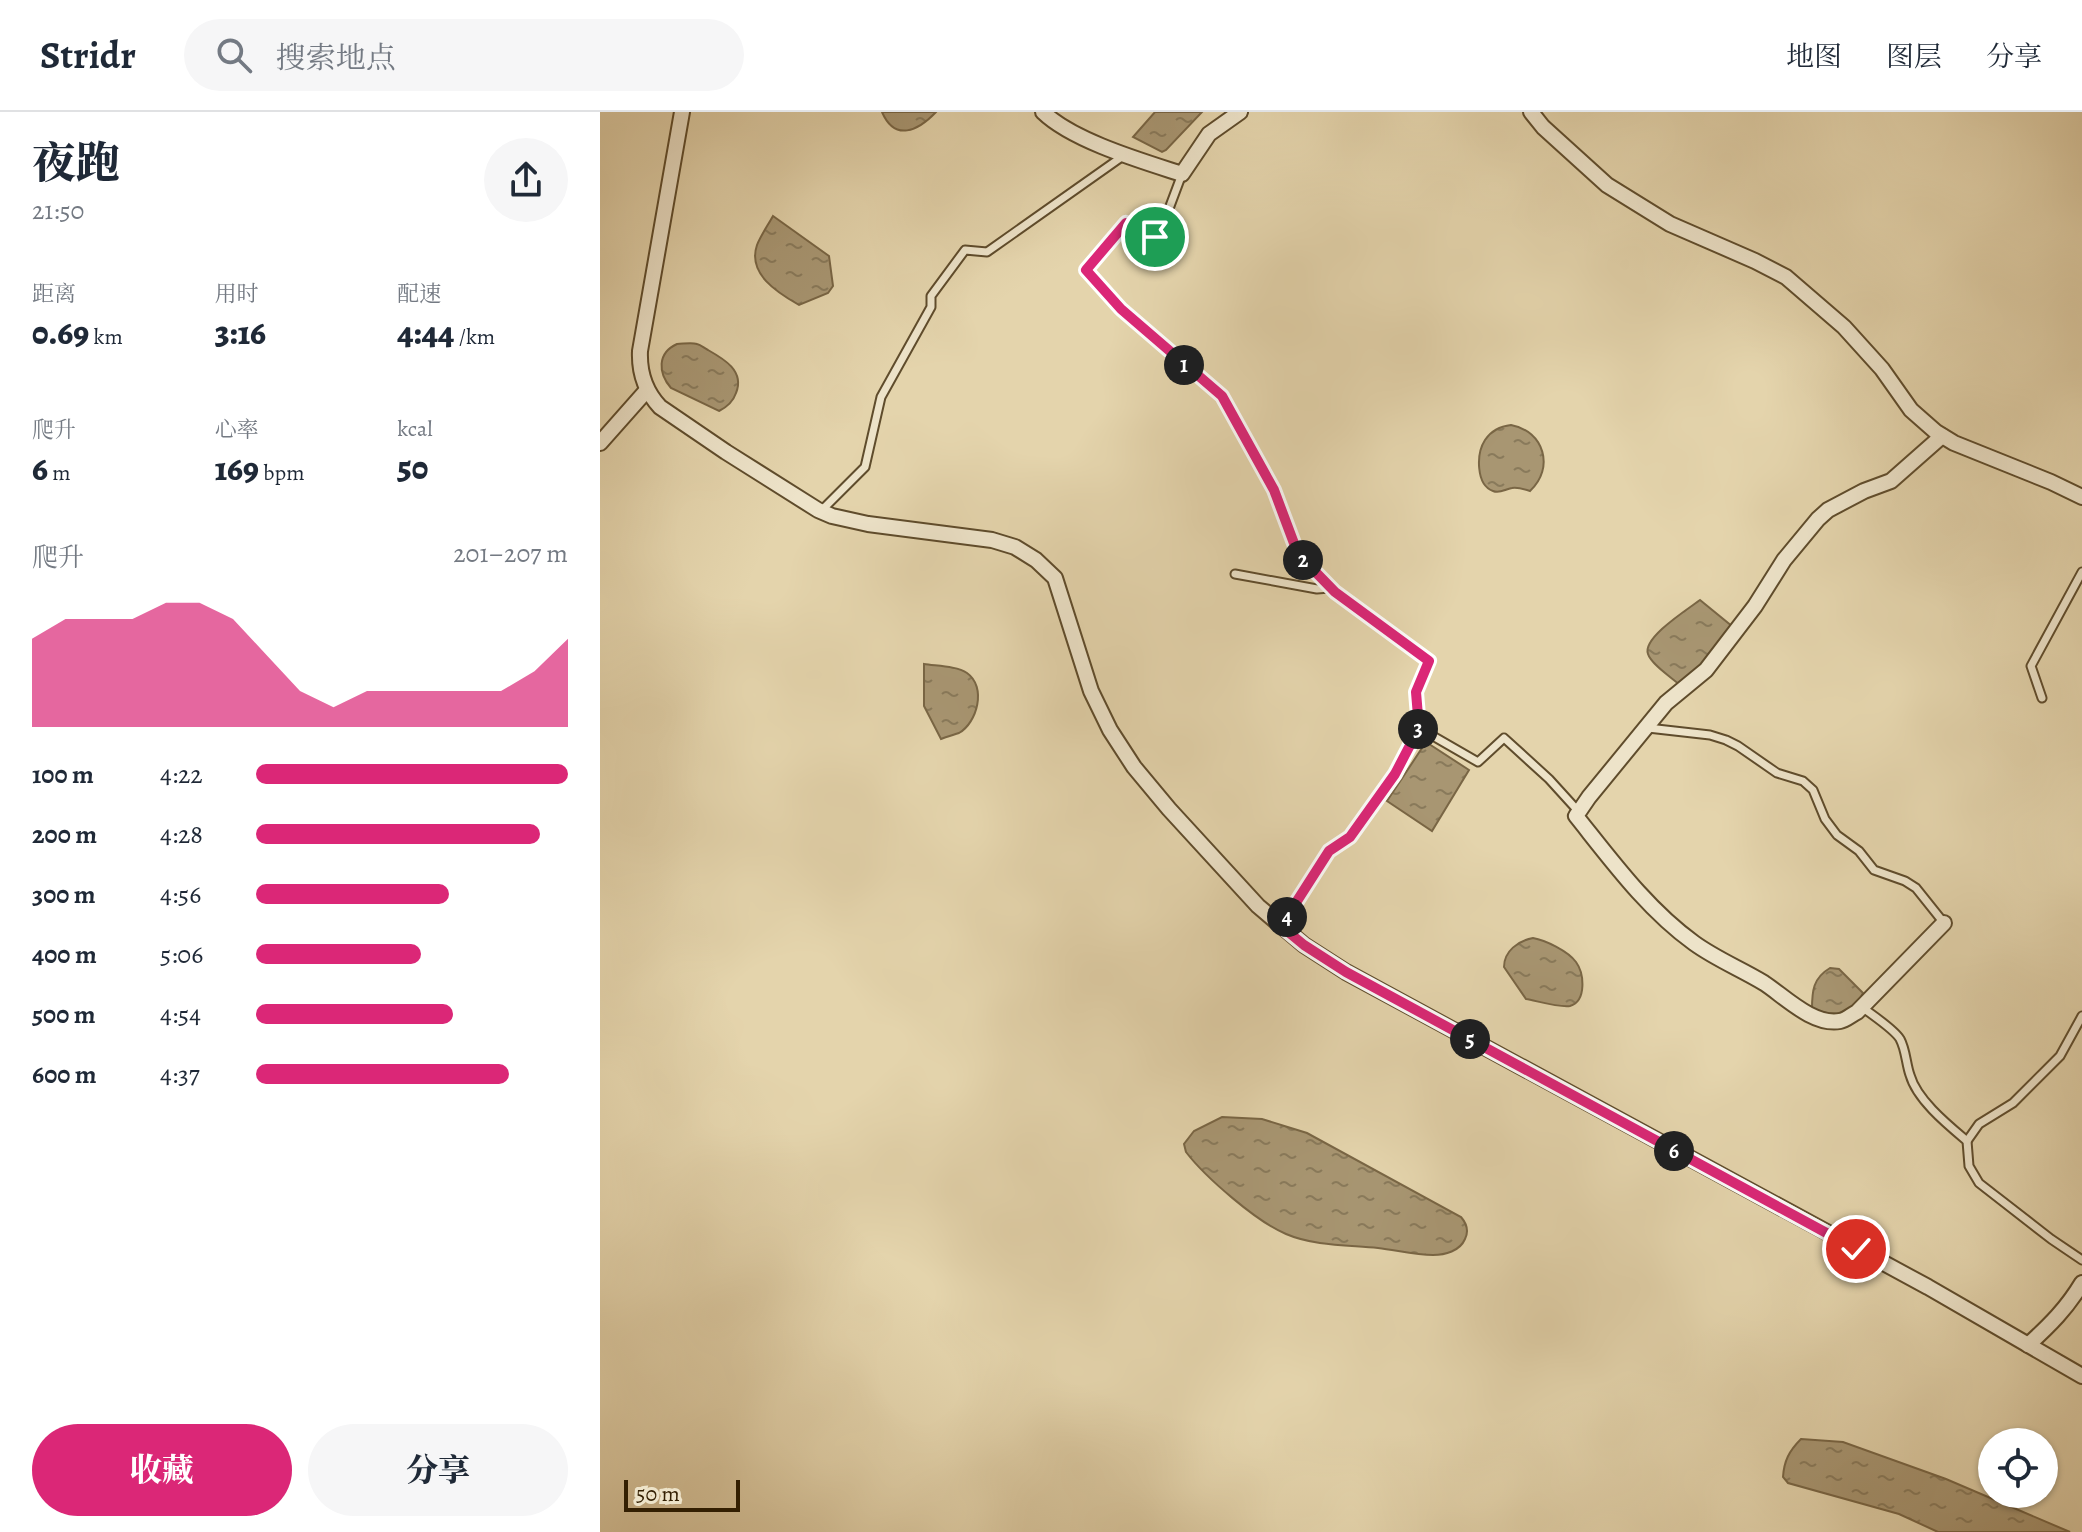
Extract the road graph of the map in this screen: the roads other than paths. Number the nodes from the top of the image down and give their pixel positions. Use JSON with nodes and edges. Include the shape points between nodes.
{"nodes":[{"id":1,"x":682,"y":112,"type":"edge"},
{"id":2,"x":1043,"y":112,"type":"edge"},
{"id":3,"x":1240,"y":112,"type":"edge"},
{"id":4,"x":1531,"y":112,"type":"edge"},
{"id":5,"x":1124,"y":155,"type":"junction"},
{"id":6,"x":1182,"y":174,"type":"junction"},
{"id":7,"x":647,"y":390,"type":"junction"},
{"id":8,"x":1942,"y":436,"type":"junction"},
{"id":9,"x":600,"y":443,"type":"edge"},
{"id":10,"x":2082,"y":497,"type":"edge"},
{"id":11,"x":821,"y":511,"type":"junction"},
{"id":12,"x":2082,"y":572,"type":"edge"},
{"id":13,"x":1235,"y":574,"type":"dead end"},
{"id":14,"x":1330,"y":588,"type":"junction"},
{"id":15,"x":2042,"y":698,"type":"dead end"},
{"id":16,"x":1646,"y":727,"type":"junction"},
{"id":17,"x":1419,"y":728,"type":"junction"},
{"id":18,"x":1579,"y":812,"type":"junction"},
{"id":19,"x":1944,"y":923,"type":"joint"},
{"id":20,"x":1281,"y":926,"type":"junction"},
{"id":21,"x":1862,"y":1007,"type":"junction"},
{"id":22,"x":2082,"y":1016,"type":"edge"},
{"id":23,"x":1967,"y":1141,"type":"junction"},
{"id":24,"x":2082,"y":1260,"type":"edge"},
{"id":25,"x":2082,"y":1283,"type":"edge"},
{"id":26,"x":2028,"y":1345,"type":"junction"},
{"id":27,"x":2082,"y":1376,"type":"edge"}],
"edges":[{"from":1,"to":7,"type":"street","via":[[640,351]]},
{"from":2,"to":5,"type":"street","via":[[1064,128]]},
{"from":3,"to":6,"type":"street","via":[[1209,134]]},
{"from":4,"to":8,"type":"street","via":[[1607,185],[1670,224],[1786,277],[1844,327],[1911,410]]},
{"from":5,"to":6,"type":"street"},
{"from":5,"to":11,"type":"lane","via":[[987,252],[965,250],[931,296],[931,307],[881,397],[865,467]]},
{"from":6,"to":14,"type":"lane","via":[[1155,237],[1126,223],[1086,270],[1121,309],[1222,396],[1274,490],[1298,554]]},
{"from":7,"to":9,"type":"street"},
{"from":7,"to":11,"type":"street","via":[[669,414]]},
{"from":8,"to":10,"type":"street"},
{"from":8,"to":16,"type":"street","via":[[1891,481],[1818,519],[1706,670]]},
{"from":11,"to":20,"type":"street","via":[[850,521],[1004,543],[1046,569],[1055,578],[1091,691],[1121,749],[1169,809]]},
{"from":12,"to":15,"type":"lane","via":[[2031,666]]},
{"from":13,"to":14,"type":"lane"},
{"from":14,"to":17,"type":"lane","via":[[1429,661],[1416,692]]},
{"from":16,"to":18,"type":"street"},
{"from":16,"to":19,"type":"lane","via":[[1726,740],[1777,773],[1803,781],[1813,790],[1832,831],[1874,870],[1916,888]]},
{"from":17,"to":18,"type":"lane","via":[[1478,762],[1504,738]]},
{"from":17,"to":20,"type":"lane","via":[[1395,774],[1350,837],[1329,851]]},
{"from":18,"to":21,"type":"street","via":[[1576,816],[1627,881],[1695,943],[1812,1015],[1838,1021]]},
{"from":19,"to":21,"type":"street"},
{"from":20,"to":26,"type":"street","via":[[1346,972]]},
{"from":21,"to":23,"type":"lane","via":[[1899,1038],[1910,1078]]},
{"from":22,"to":23,"type":"lane","via":[[2060,1056],[2013,1103],[1979,1124]]},
{"from":23,"to":24,"type":"lane","via":[[1969,1166],[1979,1183]]},
{"from":25,"to":26,"type":"street","via":[[2056,1320]]},
{"from":26,"to":27,"type":"street"}]}
